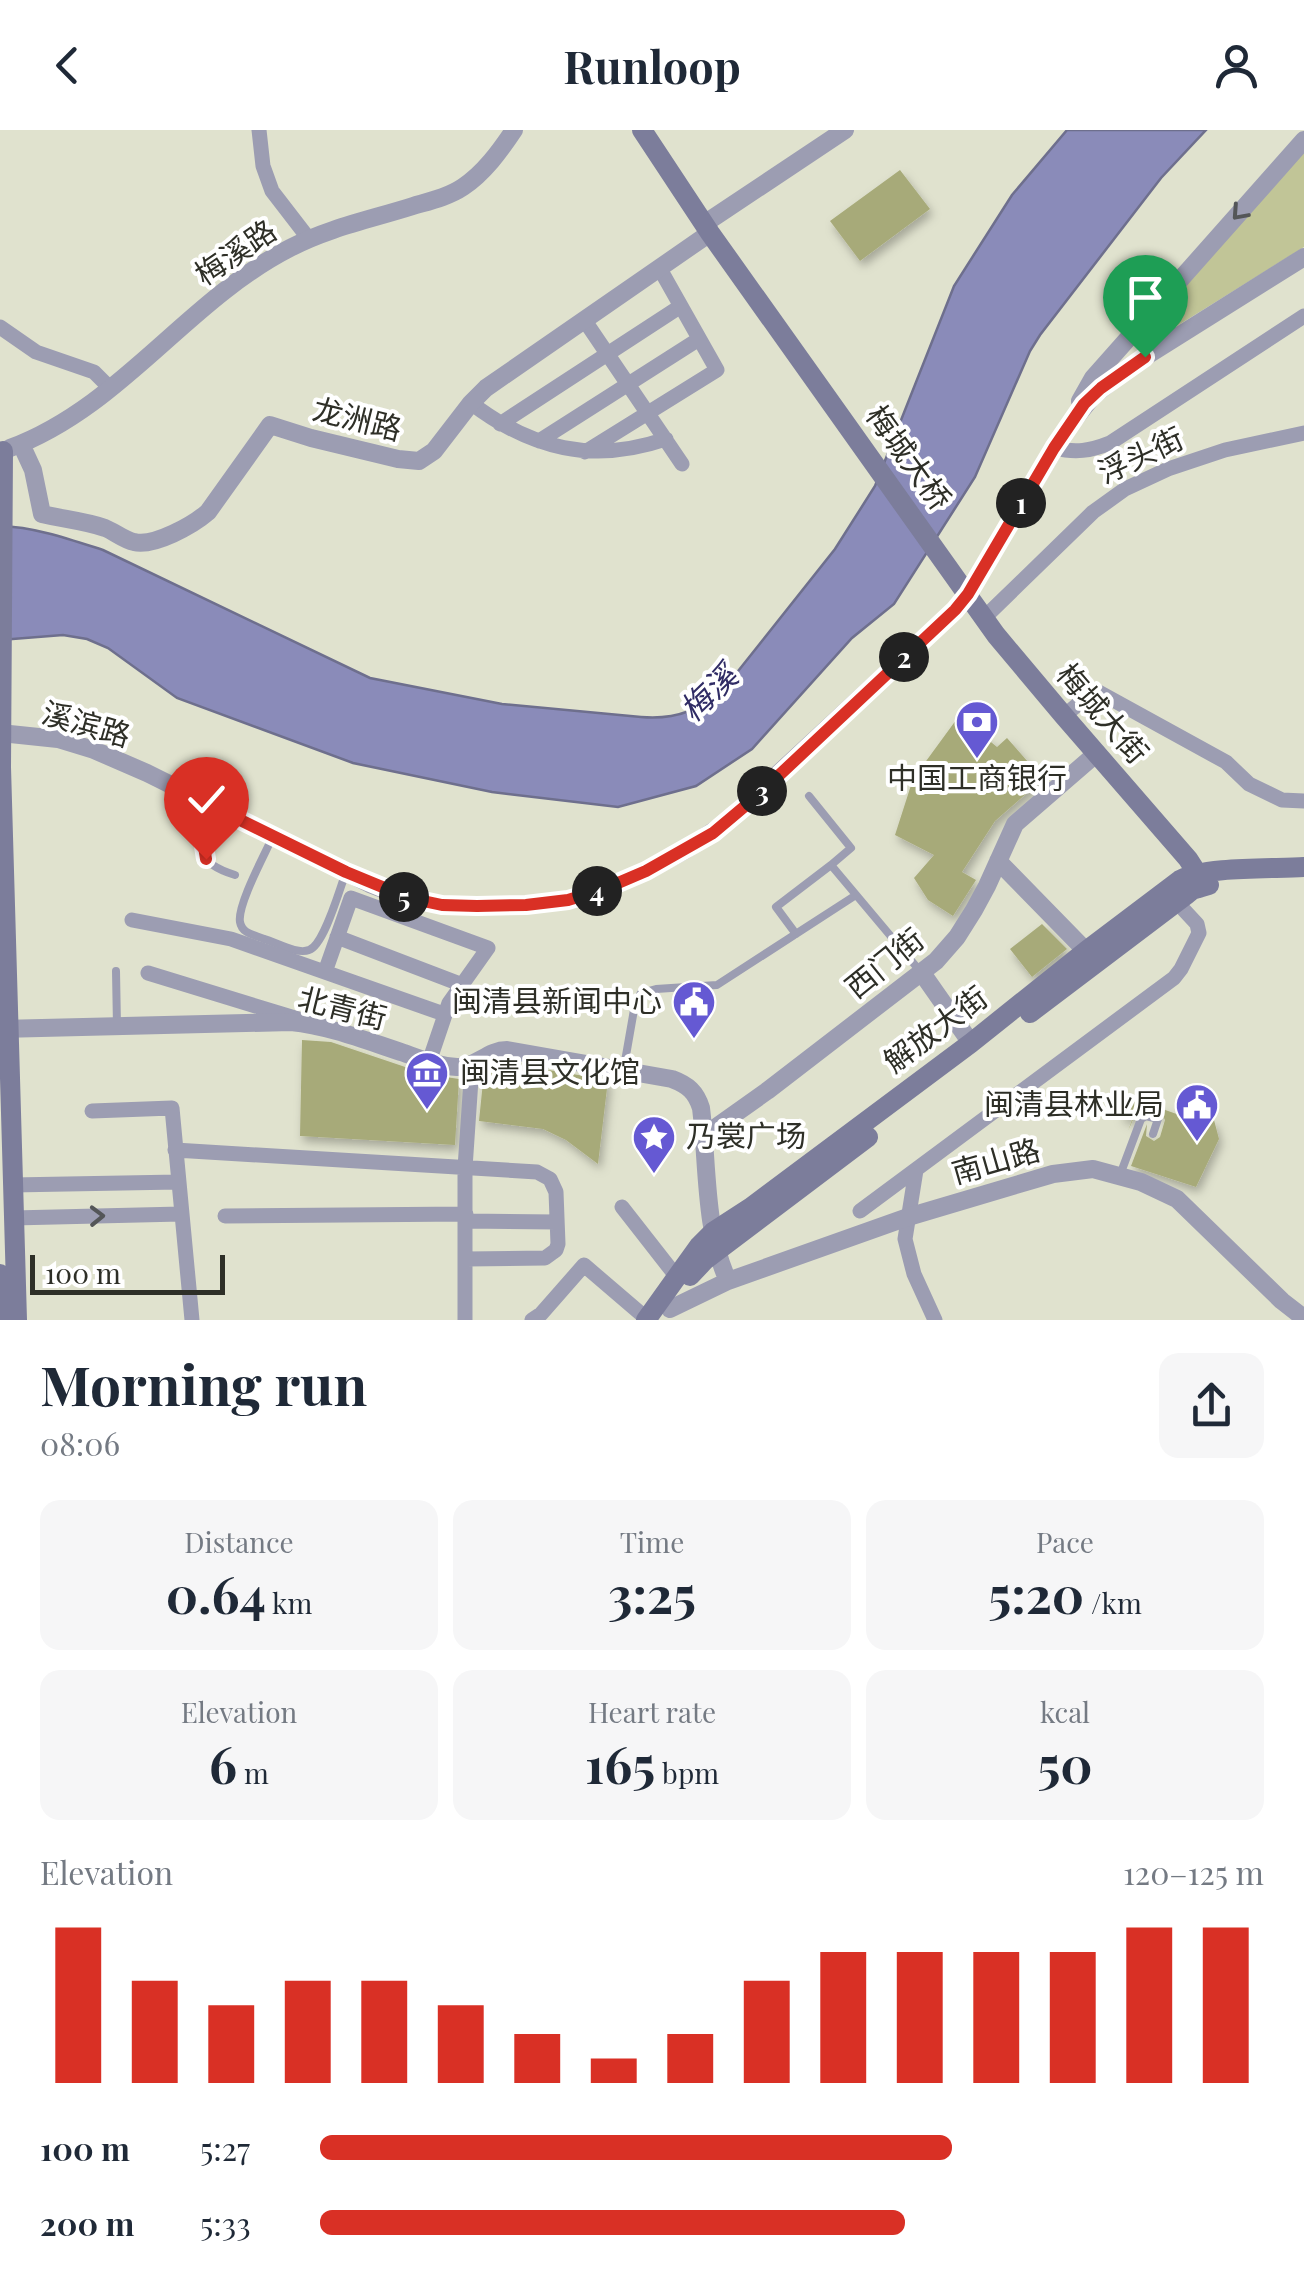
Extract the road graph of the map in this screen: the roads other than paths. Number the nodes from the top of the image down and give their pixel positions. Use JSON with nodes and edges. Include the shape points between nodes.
{"nodes":[{"id":1,"x":258,"y":130,"type":"edge"},
{"id":2,"x":514,"y":130,"type":"edge"},
{"id":3,"x":642,"y":130,"type":"edge"},
{"id":4,"x":845,"y":130,"type":"edge"},
{"id":5,"x":1304,"y":140,"type":"edge"},
{"id":6,"x":707,"y":229,"type":"junction"},
{"id":7,"x":309,"y":239,"type":"junction"},
{"id":8,"x":1304,"y":257,"type":"edge"},
{"id":9,"x":660,"y":269,"type":"junction"},
{"id":10,"x":680,"y":306,"type":"junction"},
{"id":11,"x":1304,"y":316,"type":"edge"},
{"id":12,"x":586,"y":321,"type":"junction"},
{"id":13,"x":0,"y":326,"type":"edge"},
{"id":14,"x":699,"y":339,"type":"junction"},
{"id":15,"x":608,"y":354,"type":"junction"},
{"id":16,"x":628,"y":384,"type":"junction"},
{"id":17,"x":111,"y":389,"type":"junction"},
{"id":18,"x":470,"y":402,"type":"junction"},
{"id":19,"x":648,"y":413,"type":"junction"},
{"id":20,"x":500,"y":424,"type":"junction"},
{"id":21,"x":1065,"y":431,"type":"junction"},
{"id":22,"x":1304,"y":434,"type":"edge"},
{"id":23,"x":666,"y":440,"type":"junction"},
{"id":24,"x":539,"y":441,"type":"junction"},
{"id":25,"x":8,"y":448,"type":"edge"},
{"id":26,"x":1054,"y":448,"type":"junction"},
{"id":27,"x":585,"y":452,"type":"junction"},
{"id":28,"x":682,"y":464,"type":"dead end"},
{"id":29,"x":963,"y":586,"type":"junction"},
{"id":30,"x":984,"y":618,"type":"junction"},
{"id":31,"x":2,"y":706,"type":"edge"},
{"id":32,"x":1064,"y":716,"type":"junction"},
{"id":33,"x":1,"y":733,"type":"edge"},
{"id":34,"x":1097,"y":753,"type":"junction"},
{"id":35,"x":808,"y":796,"type":"dead end"},
{"id":36,"x":1304,"y":802,"type":"edge"},
{"id":37,"x":216,"y":808,"type":"junction"},
{"id":38,"x":273,"y":836,"type":"junction"},
{"id":39,"x":998,"y":861,"type":"junction"},
{"id":40,"x":832,"y":865,"type":"junction"},
{"id":41,"x":1304,"y":868,"type":"edge"},
{"id":42,"x":346,"y":872,"type":"junction"},
{"id":43,"x":235,"y":874,"type":"dead end"},
{"id":44,"x":1198,"y":880,"type":"junction"},
{"id":45,"x":1304,"y":880,"type":"edge"},
{"id":46,"x":856,"y":895,"type":"junction"},
{"id":47,"x":1184,"y":910,"type":"dead end"},
{"id":48,"x":132,"y":920,"type":"dead end"},
{"id":49,"x":796,"y":934,"type":"junction"},
{"id":50,"x":337,"y":937,"type":"junction"},
{"id":51,"x":1086,"y":951,"type":"junction"},
{"id":52,"x":116,"y":971,"type":"dead end"},
{"id":53,"x":325,"y":972,"type":"junction"},
{"id":54,"x":148,"y":973,"type":"dead end"},
{"id":55,"x":922,"y":973,"type":"junction"},
{"id":56,"x":460,"y":984,"type":"junction"},
{"id":57,"x":444,"y":1014,"type":"junction"},
{"id":58,"x":117,"y":1026,"type":"junction"},
{"id":59,"x":321,"y":1026,"type":"junction"},
{"id":60,"x":4,"y":1029,"type":"edge"},
{"id":61,"x":971,"y":1043,"type":"junction"},
{"id":62,"x":428,"y":1062,"type":"junction"},
{"id":63,"x":472,"y":1065,"type":"junction"},
{"id":64,"x":624,"y":1070,"type":"junction"},
{"id":65,"x":92,"y":1111,"type":"dead end"},
{"id":66,"x":1154,"y":1134,"type":"dead end"},
{"id":67,"x":704,"y":1135,"type":"junction"},
{"id":68,"x":175,"y":1150,"type":"junction"},
{"id":69,"x":465,"y":1168,"type":"junction"},
{"id":70,"x":916,"y":1170,"type":"junction"},
{"id":71,"x":1120,"y":1175,"type":"junction"},
{"id":72,"x":178,"y":1182,"type":"junction"},
{"id":73,"x":12,"y":1185,"type":"junction"},
{"id":74,"x":622,"y":1206,"type":"dead end"},
{"id":75,"x":860,"y":1211,"type":"dead end"},
{"id":76,"x":181,"y":1214,"type":"junction"},
{"id":77,"x":225,"y":1216,"type":"dead end"},
{"id":78,"x":908,"y":1217,"type":"junction"},
{"id":79,"x":13,"y":1218,"type":"junction"},
{"id":80,"x":466,"y":1218,"type":"junction"},
{"id":81,"x":556,"y":1222,"type":"junction"},
{"id":82,"x":715,"y":1242,"type":"junction"},
{"id":83,"x":466,"y":1259,"type":"junction"},
{"id":84,"x":0,"y":1274,"type":"edge"},
{"id":85,"x":676,"y":1276,"type":"junction"},
{"id":86,"x":728,"y":1281,"type":"junction"},
{"id":87,"x":667,"y":1314,"type":"edge"},
{"id":88,"x":1304,"y":1318,"type":"edge"},
{"id":89,"x":2,"y":1320,"type":"edge"},
{"id":90,"x":17,"y":1320,"type":"edge"},
{"id":91,"x":192,"y":1320,"type":"edge"},
{"id":92,"x":465,"y":1320,"type":"edge"},
{"id":93,"x":532,"y":1320,"type":"edge"},
{"id":94,"x":647,"y":1320,"type":"edge"},
{"id":95,"x":935,"y":1320,"type":"edge"}],
"edges":[{"from":1,"to":7,"type":"street","via":[[272,191]]},
{"from":2,"to":7,"type":"street","name":"梅溪路","via":[[486,168],[455,192]]},
{"from":3,"to":6,"type":"main road"},
{"from":4,"to":6,"type":"street","name":"龙洲路"},
{"from":5,"to":21,"type":"street","one_way":true,"via":[[1092,378]]},
{"from":6,"to":9,"type":"street","name":"龙洲路"},
{"from":6,"to":29,"type":"main road","name":"梅城大桥"},
{"from":7,"to":17,"type":"street","name":"梅溪路","via":[[224,291]]},
{"from":8,"to":21,"type":"street","name":"溪滨路","via":[[1115,378]]},
{"from":9,"to":10,"type":"street"},
{"from":9,"to":12,"type":"street","name":"龙洲路"},
{"from":10,"to":14,"type":"street"},
{"from":10,"to":15,"type":"street"},
{"from":11,"to":26,"type":"street","via":[[1110,442],[1084,452]]},
{"from":12,"to":15,"type":"street"},
{"from":12,"to":18,"type":"street","name":"龙洲路"},
{"from":13,"to":17,"type":"street","via":[[36,352],[94,372]]},
{"from":14,"to":16,"type":"street"},
{"from":14,"to":19,"type":"street","via":[[716,370]]},
{"from":15,"to":16,"type":"street"},
{"from":15,"to":20,"type":"street"},
{"from":16,"to":19,"type":"street"},
{"from":16,"to":24,"type":"street"},
{"from":17,"to":25,"type":"street","name":"梅溪路","via":[[67,420]]},
{"from":18,"to":20,"type":"street"},
{"from":18,"to":25,"type":"street","name":"龙洲路","via":[[434,452],[419,461],[270,425],[208,512],[144,543],[42,514],[35,478]]},
{"from":19,"to":23,"type":"street"},
{"from":19,"to":27,"type":"street"},
{"from":20,"to":24,"type":"street"},
{"from":21,"to":26,"type":"street","name":"溪滨路"},
{"from":22,"to":30,"type":"street","name":"浮头街","via":[[1224,450],[1124,489]]},
{"from":23,"to":27,"type":"street"},
{"from":23,"to":28,"type":"street"},
{"from":24,"to":27,"type":"street"},
{"from":25,"to":31,"type":"main road"},
{"from":26,"to":29,"type":"street","name":"溪滨路"},
{"from":29,"to":30,"type":"main road","name":"梅城大街"},
{"from":29,"to":42,"type":"street","name":"溪滨路","via":[[955,610],[724,824],[635,876],[568,900],[477,906],[409,898]]},
{"from":30,"to":32,"type":"main road","name":"梅城大街"},
{"from":31,"to":33,"type":"main road"},
{"from":32,"to":34,"type":"main road","name":"梅城大街"},
{"from":32,"to":36,"type":"street","via":[[1095,690],[1226,762],[1249,784]]},
{"from":33,"to":37,"type":"street","name":"溪滨路","via":[[94,750]]},
{"from":33,"to":60,"type":"main road"},
{"from":34,"to":39,"type":"street","name":"西门街","via":[[1015,824]]},
{"from":34,"to":44,"type":"main road","name":"梅城大街","via":[[1188,859]]},
{"from":35,"to":40,"type":"lane","via":[[851,848]]},
{"from":37,"to":38,"type":"street","name":"溪滨路"},
{"from":37,"to":43,"type":"lane","via":[[203,853],[210,865]]},
{"from":38,"to":42,"type":"street","name":"溪滨路"},
{"from":38,"to":42,"type":"lane","via":[[240,916],[248,933],[301,951],[312,948]]},
{"from":39,"to":51,"type":"street"},
{"from":39,"to":55,"type":"street","name":"西门街","via":[[957,938]]},
{"from":40,"to":46,"type":"lane"},
{"from":40,"to":49,"type":"lane","via":[[776,907]]},
{"from":41,"to":44,"type":"main road","name":"解放大街"},
{"from":44,"to":45,"type":"main road","name":"解放大街"},
{"from":44,"to":51,"type":"main road","name":"解放大街","via":[[1188,876]]},
{"from":44,"to":82,"type":"main road","name":"解放大街"},
{"from":46,"to":49,"type":"lane"},
{"from":46,"to":55,"type":"lane"},
{"from":47,"to":70,"type":"street","via":[[1199,933],[1174,978]]},
{"from":48,"to":53,"type":"street","via":[[221,936]]},
{"from":49,"to":64,"type":"lane","via":[[716,985],[641,992]]},
{"from":50,"to":53,"type":"street"},
{"from":50,"to":56,"type":"street"},
{"from":50,"to":56,"type":"street","via":[[351,898],[488,948]]},
{"from":51,"to":61,"type":"main road","name":"解放大街"},
{"from":52,"to":58,"type":"lane"},
{"from":53,"to":57,"type":"street"},
{"from":54,"to":59,"type":"street"},
{"from":55,"to":61,"type":"street"},
{"from":55,"to":67,"type":"street","name":"西门街"},
{"from":56,"to":57,"type":"street"},
{"from":57,"to":62,"type":"street"},
{"from":58,"to":59,"type":"street","name":"北青街"},
{"from":58,"to":60,"type":"street","name":"北青街"},
{"from":59,"to":62,"type":"street","name":"北青街"},
{"from":60,"to":73,"type":"main road"},
{"from":61,"to":82,"type":"main road","name":"解放大街","via":[[750,1208]]},
{"from":62,"to":63,"type":"street","name":"北青街"},
{"from":63,"to":64,"type":"street","name":"北青街","via":[[507,1050]]},
{"from":63,"to":69,"type":"street"},
{"from":64,"to":67,"type":"street","name":"北青街","via":[[690,1088],[702,1108]]},
{"from":65,"to":68,"type":"street","via":[[172,1108]]},
{"from":66,"to":71,"type":"lane","via":[[1158,1118],[1140,1119]]},
{"from":67,"to":82,"type":"street","name":"北青街"},
{"from":68,"to":69,"type":"street"},
{"from":68,"to":72,"type":"street"},
{"from":69,"to":80,"type":"street"},
{"from":69,"to":81,"type":"street","via":[[544,1175],[554,1184]]},
{"from":70,"to":75,"type":"street"},
{"from":70,"to":78,"type":"street"},
{"from":71,"to":78,"type":"street","name":"南山路","via":[[1064,1172]]},
{"from":71,"to":88,"type":"street","name":"南山路","via":[[1176,1199]]},
{"from":72,"to":73,"type":"street"},
{"from":72,"to":76,"type":"street"},
{"from":73,"to":79,"type":"main road"},
{"from":74,"to":85,"type":"street"},
{"from":79,"to":76,"type":"street","one_way":true},
{"from":76,"to":91,"type":"street"},
{"from":77,"to":80,"type":"street"},
{"from":78,"to":86,"type":"street","name":"南山路"},
{"from":78,"to":95,"type":"street","via":[[906,1249]]},
{"from":79,"to":90,"type":"main road"},
{"from":80,"to":81,"type":"street"},
{"from":80,"to":83,"type":"street"},
{"from":81,"to":83,"type":"street","via":[[556,1250],[545,1258]]},
{"from":82,"to":85,"type":"main road","name":"解放大街","via":[[699,1246]]},
{"from":82,"to":86,"type":"street","name":"北青街"},
{"from":82,"to":87,"type":"main road","name":"解放大街"},
{"from":83,"to":92,"type":"street"},
{"from":84,"to":89,"type":"main road"},
{"from":85,"to":94,"type":"main road","name":"解放大街"},
{"from":86,"to":87,"type":"street","name":"南山路"},
{"from":93,"to":94,"type":"street","via":[[584,1265]]}]}
